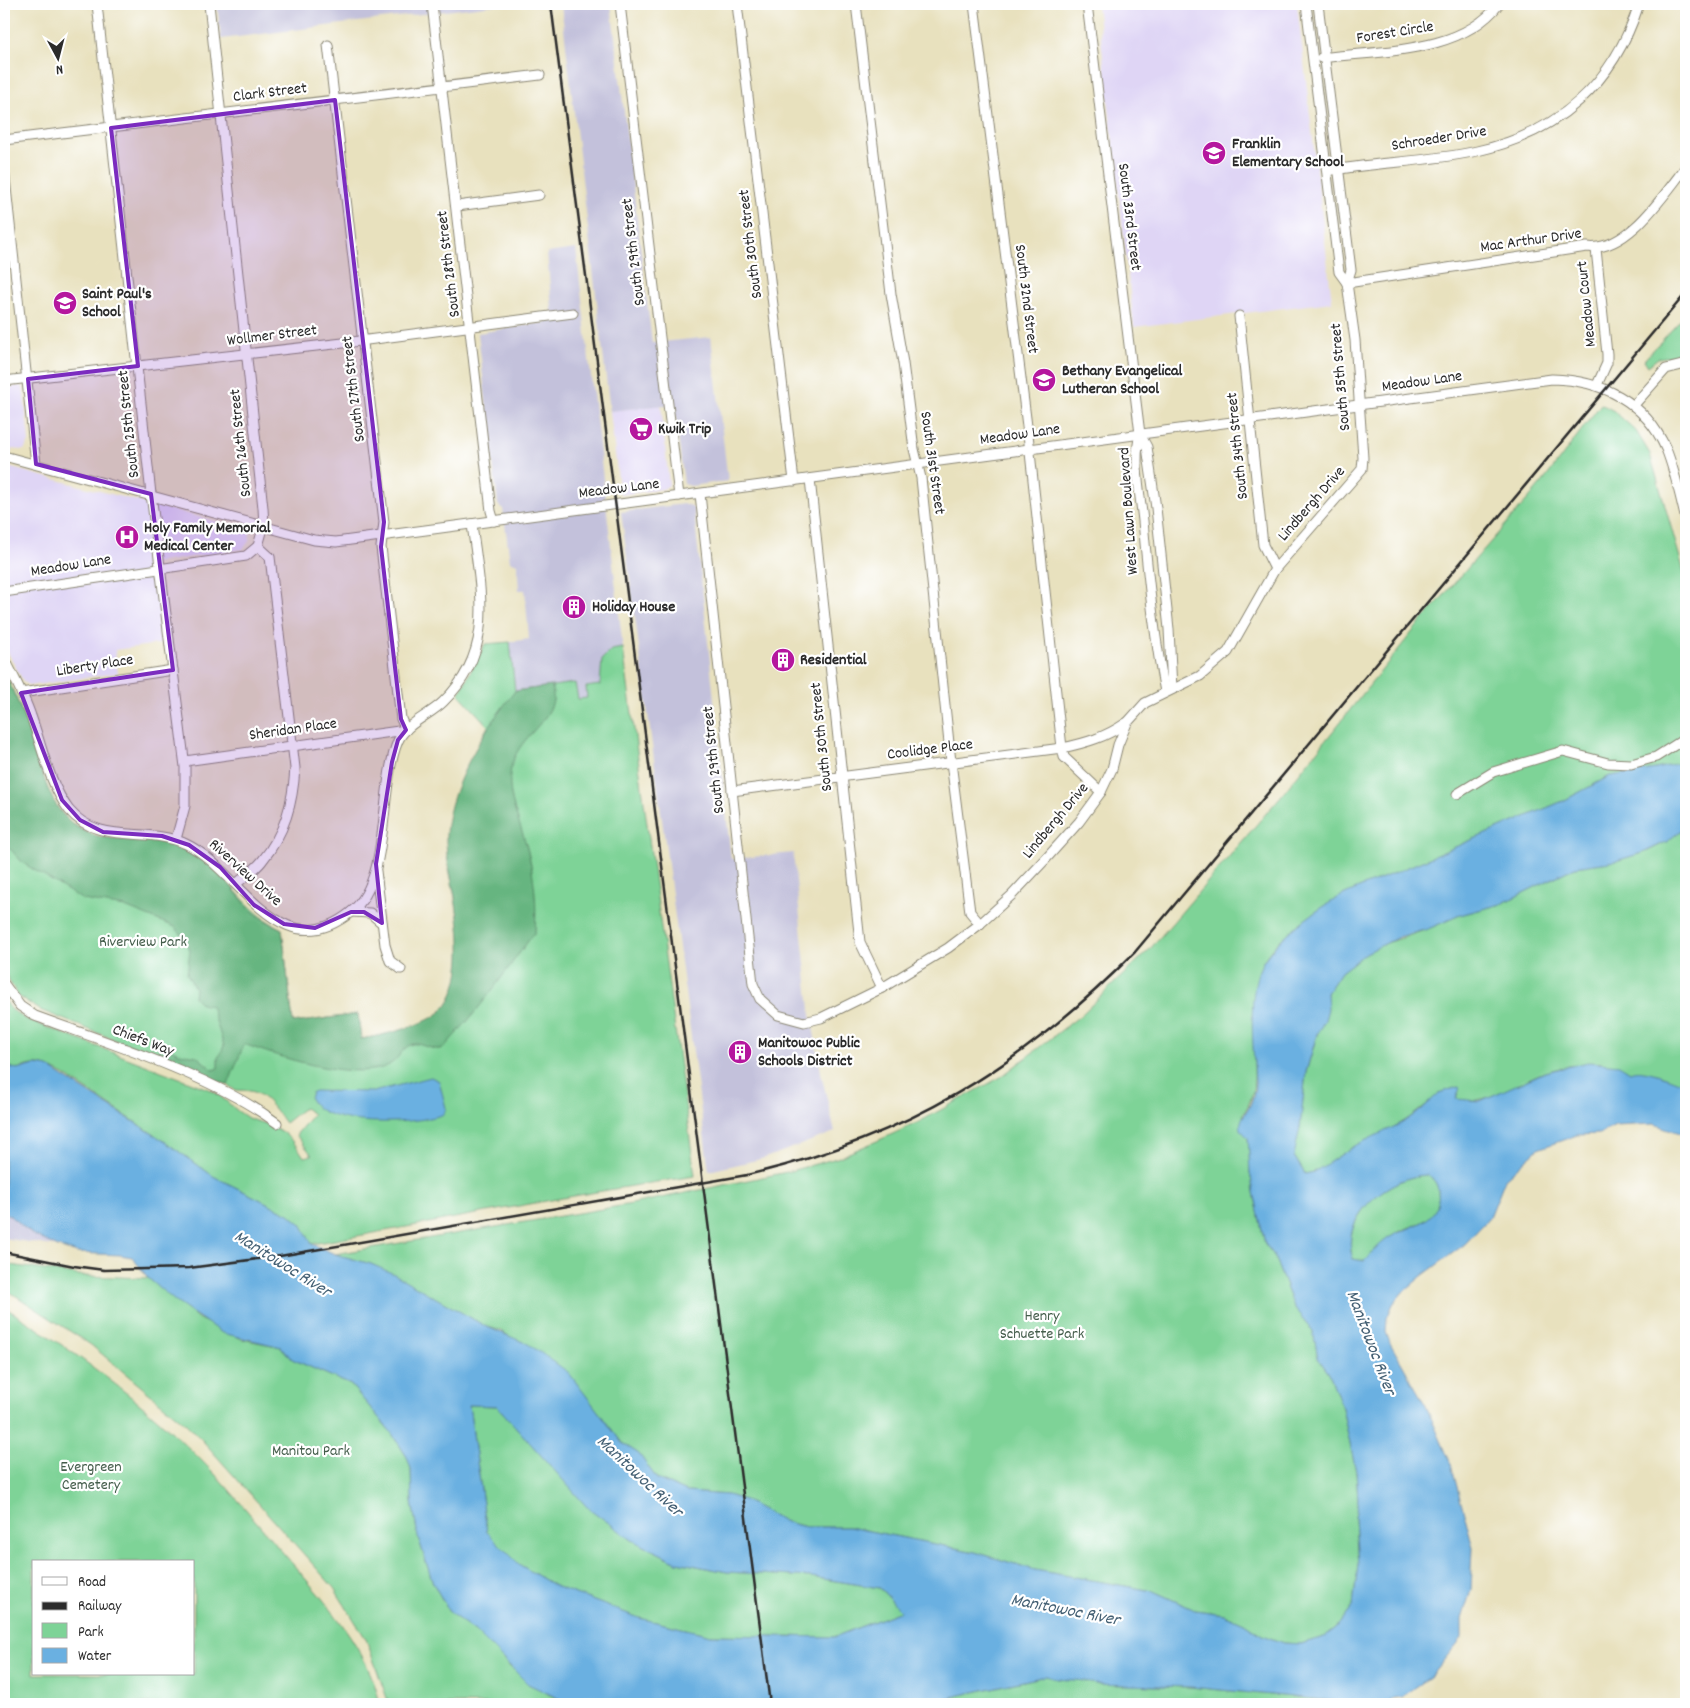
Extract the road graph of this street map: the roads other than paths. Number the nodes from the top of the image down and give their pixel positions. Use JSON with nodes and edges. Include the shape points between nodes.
{"nodes":[{"id":1,"x":97,"y":4,"type":"edge"},
{"id":2,"x":209,"y":4,"type":"edge"},
{"id":3,"x":432,"y":4,"type":"edge"},
{"id":4,"x":620,"y":4,"type":"edge"},
{"id":5,"x":737,"y":4,"type":"edge"},
{"id":6,"x":856,"y":4,"type":"edge"},
{"id":7,"x":974,"y":4,"type":"edge"},
{"id":8,"x":1087,"y":4,"type":"edge"},
{"id":9,"x":1306,"y":4,"type":"edge"},
{"id":10,"x":1318,"y":4,"type":"edge"},
{"id":11,"x":1500,"y":4,"type":"edge"},
{"id":12,"x":1639,"y":4,"type":"edge"},
{"id":13,"x":328,"y":45,"type":"dead end"},
{"id":14,"x":1325,"y":58,"type":"junction"},
{"id":15,"x":1313,"y":59,"type":"junction"},
{"id":16,"x":540,"y":75,"type":"dead end"},
{"id":17,"x":442,"y":87,"type":"junction"},
{"id":18,"x":335,"y":100,"type":"junction"},
{"id":19,"x":222,"y":114,"type":"junction"},
{"id":20,"x":111,"y":128,"type":"junction"},
{"id":21,"x":4,"y":140,"type":"edge"},
{"id":22,"x":1686,"y":167,"type":"edge"},
{"id":23,"x":4,"y":169,"type":"edge"},
{"id":24,"x":1339,"y":169,"type":"junction"},
{"id":25,"x":1327,"y":171,"type":"junction"},
{"id":26,"x":539,"y":195,"type":"dead end"},
{"id":27,"x":457,"y":206,"type":"junction"},
{"id":28,"x":1596,"y":249,"type":"junction"},
{"id":29,"x":1347,"y":283,"type":"junction"},
{"id":30,"x":573,"y":313,"type":"dead end"},
{"id":31,"x":1238,"y":316,"type":"dead end"},
{"id":32,"x":471,"y":326,"type":"junction"},
{"id":33,"x":363,"y":340,"type":"junction"},
{"id":34,"x":246,"y":354,"type":"junction"},
{"id":35,"x":1686,"y":364,"type":"edge"},
{"id":36,"x":138,"y":366,"type":"junction"},
{"id":37,"x":28,"y":379,"type":"junction"},
{"id":38,"x":4,"y":381,"type":"edge"},
{"id":39,"x":1597,"y":385,"type":"junction"},
{"id":40,"x":1360,"y":405,"type":"junction"},
{"id":41,"x":1633,"y":406,"type":"junction"},
{"id":42,"x":1251,"y":420,"type":"junction"},
{"id":43,"x":1140,"y":434,"type":"junction"},
{"id":44,"x":1030,"y":449,"type":"junction"},
{"id":45,"x":4,"y":456,"type":"edge"},
{"id":46,"x":36,"y":464,"type":"junction"},
{"id":47,"x":918,"y":464,"type":"junction"},
{"id":48,"x":1362,"y":469,"type":"joint"},
{"id":49,"x":810,"y":479,"type":"junction"},
{"id":50,"x":794,"y":481,"type":"junction"},
{"id":51,"x":151,"y":494,"type":"junction"},
{"id":52,"x":700,"y":494,"type":"junction"},
{"id":53,"x":679,"y":496,"type":"junction"},
{"id":54,"x":1686,"y":520,"type":"edge"},
{"id":55,"x":494,"y":521,"type":"junction"},
{"id":56,"x":472,"y":524,"type":"junction"},
{"id":57,"x":264,"y":525,"type":"junction"},
{"id":58,"x":381,"y":536,"type":"junction"},
{"id":59,"x":258,"y":546,"type":"junction"},
{"id":60,"x":160,"y":568,"type":"junction"},
{"id":61,"x":1275,"y":569,"type":"junction"},
{"id":62,"x":4,"y":592,"type":"edge"},
{"id":63,"x":4,"y":657,"type":"edge"},
{"id":64,"x":173,"y":670,"type":"junction"},
{"id":65,"x":1168,"y":690,"type":"junction"},
{"id":66,"x":22,"y":693,"type":"junction"},
{"id":67,"x":1127,"y":723,"type":"junction"},
{"id":68,"x":406,"y":730,"type":"junction"},
{"id":69,"x":1686,"y":738,"type":"edge"},
{"id":70,"x":293,"y":744,"type":"junction"},
{"id":71,"x":1062,"y":748,"type":"junction"},
{"id":72,"x":185,"y":761,"type":"junction"},
{"id":73,"x":951,"y":762,"type":"junction"},
{"id":74,"x":842,"y":776,"type":"junction"},
{"id":75,"x":732,"y":791,"type":"junction"},
{"id":76,"x":1102,"y":792,"type":"junction"},
{"id":77,"x":1457,"y":794,"type":"dead end"},
{"id":78,"x":176,"y":839,"type":"junction"},
{"id":79,"x":376,"y":864,"type":"junction"},
{"id":80,"x":236,"y":884,"type":"junction"},
{"id":81,"x":351,"y":912,"type":"junction"},
{"id":82,"x":382,"y":923,"type":"junction"},
{"id":83,"x":980,"y":924,"type":"junction"},
{"id":84,"x":401,"y":969,"type":"dead end"},
{"id":85,"x":4,"y":984,"type":"edge"},
{"id":86,"x":882,"y":988,"type":"junction"},
{"id":87,"x":778,"y":1015,"type":"joint"},
{"id":88,"x":277,"y":1123,"type":"dead end"}],
"edges":[{"from":1,"to":20,"type":"street","name":"South 25th Street"},
{"from":2,"to":19,"type":"street","name":"South 26th Street"},
{"from":3,"to":17,"type":"street","name":"South 28th Street"},
{"from":4,"to":53,"type":"street","name":"South 29th Street"},
{"from":5,"to":50,"type":"street","name":"South 30th Street"},
{"from":6,"to":47,"type":"street","name":"South 31st Street","via":[[891,294]]},
{"from":7,"to":44,"type":"street","name":"South 32nd Street"},
{"from":8,"to":43,"type":"street","name":"South 33rd Street"},
{"from":9,"to":15,"type":"street","name":"South 35th Street"},
{"from":10,"to":14,"type":"street","name":"South 35th Street"},
{"from":11,"to":14,"type":"street","name":"Forest Circle","via":[[1469,29],[1442,41]]},
{"from":12,"to":24,"type":"street","name":"Schroeder Drive","via":[[1615,60],[1571,109],[1546,125],[1519,139],[1476,151]]},
{"from":13,"to":18,"type":"street","name":"South 27th Street"},
{"from":14,"to":15,"type":"street","name":"Forest Circle"},
{"from":14,"to":24,"type":"street","name":"South 35th Street"},
{"from":15,"to":25,"type":"street","name":"South 35th Street"},
{"from":16,"to":17,"type":"street","name":"Clark Street"},
{"from":17,"to":18,"type":"street","name":"Clark Street"},
{"from":17,"to":27,"type":"street","name":"South 28th Street"},
{"from":18,"to":19,"type":"street","name":"Clark Street"},
{"from":18,"to":33,"type":"street","name":"South 27th Street"},
{"from":19,"to":20,"type":"street","name":"Clark Street"},
{"from":19,"to":34,"type":"street","name":"South 26th Street"},
{"from":20,"to":21,"type":"street","name":"Clark Street"},
{"from":20,"to":36,"type":"street","name":"South 25th Street"},
{"from":22,"to":28,"type":"street","name":"Mac Arthur Drive","via":[[1636,227],[1623,238]]},
{"from":23,"to":37,"type":"street"},
{"from":24,"to":25,"type":"street","name":"Schroeder Drive"},
{"from":24,"to":29,"type":"street","name":"South 35th Street","via":[[1351,270]]},
{"from":25,"to":29,"type":"street","name":"South 35th Street","via":[[1339,272]]},
{"from":26,"to":27,"type":"street"},
{"from":27,"to":32,"type":"street","name":"South 28th Street"},
{"from":28,"to":29,"type":"street","name":"Mac Arthur Drive","via":[[1587,247]]},
{"from":28,"to":39,"type":"street","name":"Meadow Court","via":[[1607,354],[1607,363]]},
{"from":29,"to":40,"type":"street","name":"South 35th Street"},
{"from":30,"to":32,"type":"street","name":"Wollmer Street"},
{"from":31,"to":42,"type":"street","name":"South 34th Street"},
{"from":32,"to":33,"type":"street","name":"Wollmer Street"},
{"from":32,"to":55,"type":"street","name":"South 28th Street"},
{"from":33,"to":34,"type":"street","name":"Wollmer Street"},
{"from":33,"to":58,"type":"street","name":"South 27th Street","via":[[384,522]]},
{"from":34,"to":36,"type":"street","name":"Wollmer Street"},
{"from":34,"to":57,"type":"street","name":"South 26th Street"},
{"from":35,"to":41,"type":"street","via":[[1666,369]]},
{"from":36,"to":37,"type":"street","name":"Wollmer Street"},
{"from":36,"to":51,"type":"street","name":"South 25th Street"},
{"from":37,"to":38,"type":"street","name":"Wollmer Street"},
{"from":37,"to":46,"type":"street"},
{"from":39,"to":40,"type":"street","name":"Meadow Lane","via":[[1552,379]]},
{"from":39,"to":41,"type":"street","name":"Meadow Lane"},
{"from":40,"to":42,"type":"street","name":"Meadow Lane"},
{"from":40,"to":48,"type":"street","name":"South 35th Street"},
{"from":41,"to":54,"type":"street","name":"Meadow Lane","via":[[1666,448]]},
{"from":42,"to":43,"type":"street","name":"Meadow Lane"},
{"from":42,"to":61,"type":"street","name":"South 34th Street","via":[[1264,545]]},
{"from":43,"to":44,"type":"street","name":"Meadow Lane"},
{"from":43,"to":65,"type":"street","name":"West Lawn Boulevard","via":[[1136,448],[1154,632]]},
{"from":43,"to":65,"type":"street","name":"West Lawn Boulevard","via":[[1147,447],[1170,629]]},
{"from":44,"to":47,"type":"street","name":"Meadow Lane"},
{"from":44,"to":71,"type":"street","name":"South 32nd Street"},
{"from":45,"to":46,"type":"street","name":"Meadow Lane"},
{"from":46,"to":51,"type":"street","name":"Meadow Lane"},
{"from":47,"to":49,"type":"street","name":"Meadow Lane"},
{"from":47,"to":73,"type":"street","name":"South 31st Street"},
{"from":48,"to":61,"type":"street","name":"Lindbergh Drive"},
{"from":49,"to":50,"type":"street","name":"Meadow Lane"},
{"from":49,"to":74,"type":"street","name":"South 30th Street"},
{"from":50,"to":52,"type":"street","name":"Meadow Lane"},
{"from":51,"to":57,"type":"street","name":"Meadow Lane"},
{"from":51,"to":60,"type":"street","name":"South 25th Street"},
{"from":52,"to":53,"type":"street","name":"Meadow Lane"},
{"from":52,"to":75,"type":"street","name":"South 29th Street"},
{"from":53,"to":55,"type":"street","name":"Meadow Lane"},
{"from":55,"to":56,"type":"street","name":"Meadow Lane"},
{"from":56,"to":58,"type":"street","name":"Meadow Lane"},
{"from":56,"to":68,"type":"street","name":"Riverview Drive","via":[[482,609],[477,650],[460,684],[431,712]]},
{"from":57,"to":58,"type":"street","name":"Meadow Lane","via":[[314,540],[336,542]]},
{"from":57,"to":59,"type":"street","name":"South 26th Street"},
{"from":58,"to":68,"type":"street","name":"South 27th Street","via":[[401,719]]},
{"from":59,"to":60,"type":"street","name":"Meadow Lane","via":[[246,556]]},
{"from":59,"to":70,"type":"street","via":[[270,557]]},
{"from":60,"to":62,"type":"street","name":"Meadow Lane"},
{"from":60,"to":64,"type":"street","name":"South 25th Street"},
{"from":61,"to":65,"type":"street","name":"Lindbergh Drive","via":[[1228,652],[1200,676]]},
{"from":63,"to":66,"type":"street","name":"Riverview Drive"},
{"from":64,"to":66,"type":"street","name":"Liberty Place"},
{"from":64,"to":72,"type":"street","name":"South 25th Street"},
{"from":65,"to":67,"type":"street","name":"Lindbergh Drive","via":[[1145,703]]},
{"from":66,"to":78,"type":"street","name":"Riverview Drive","via":[[56,784],[70,812],[104,832]]},
{"from":67,"to":71,"type":"street","name":"Coolidge Place","via":[[1090,742]]},
{"from":67,"to":76,"type":"street","name":"Lindbergh Drive"},
{"from":68,"to":70,"type":"street","name":"Sheridan Place"},
{"from":68,"to":79,"type":"street","name":"Riverview Drive","via":[[398,740],[392,762]]},
{"from":69,"to":77,"type":"street","via":[[1656,757],[1631,764],[1608,763],[1563,751],[1493,772]]},
{"from":70,"to":72,"type":"street","name":"Sheridan Place"},
{"from":70,"to":80,"type":"street","via":[[294,796],[286,824],[262,862]]},
{"from":71,"to":73,"type":"street","name":"Coolidge Place"},
{"from":71,"to":76,"type":"street","name":"South 32nd Street","via":[[1064,756]]},
{"from":72,"to":78,"type":"street","name":"South 25th Street","via":[[185,806]]},
{"from":73,"to":74,"type":"street","name":"Coolidge Place"},
{"from":73,"to":83,"type":"street","name":"South 31st Street","via":[[970,912]]},
{"from":74,"to":75,"type":"street","name":"Coolidge Place"},
{"from":74,"to":86,"type":"street","name":"South 30th Street","via":[[860,942]]},
{"from":75,"to":87,"type":"street","name":"South 29th Street","via":[[753,984],[760,999]]},
{"from":76,"to":83,"type":"street","name":"Lindbergh Drive","via":[[1044,861]]},
{"from":78,"to":80,"type":"street","name":"Riverview Drive","via":[[210,859]]},
{"from":79,"to":81,"type":"street","name":"Riverview Drive","via":[[369,889]]},
{"from":79,"to":82,"type":"street"},
{"from":80,"to":81,"type":"street","name":"Riverview Drive","via":[[273,920],[297,928],[328,925]]},
{"from":81,"to":82,"type":"street","via":[[370,913]]},
{"from":82,"to":84,"type":"street","via":[[390,961]]},
{"from":83,"to":86,"type":"street","name":"Lindbergh Drive","via":[[948,948]]},
{"from":85,"to":88,"type":"street","name":"Chiefs Way","via":[[20,1006],[35,1016],[218,1088]]},
{"from":86,"to":87,"type":"street","name":"Lindbergh Drive","via":[[821,1018],[804,1022]]}]}
